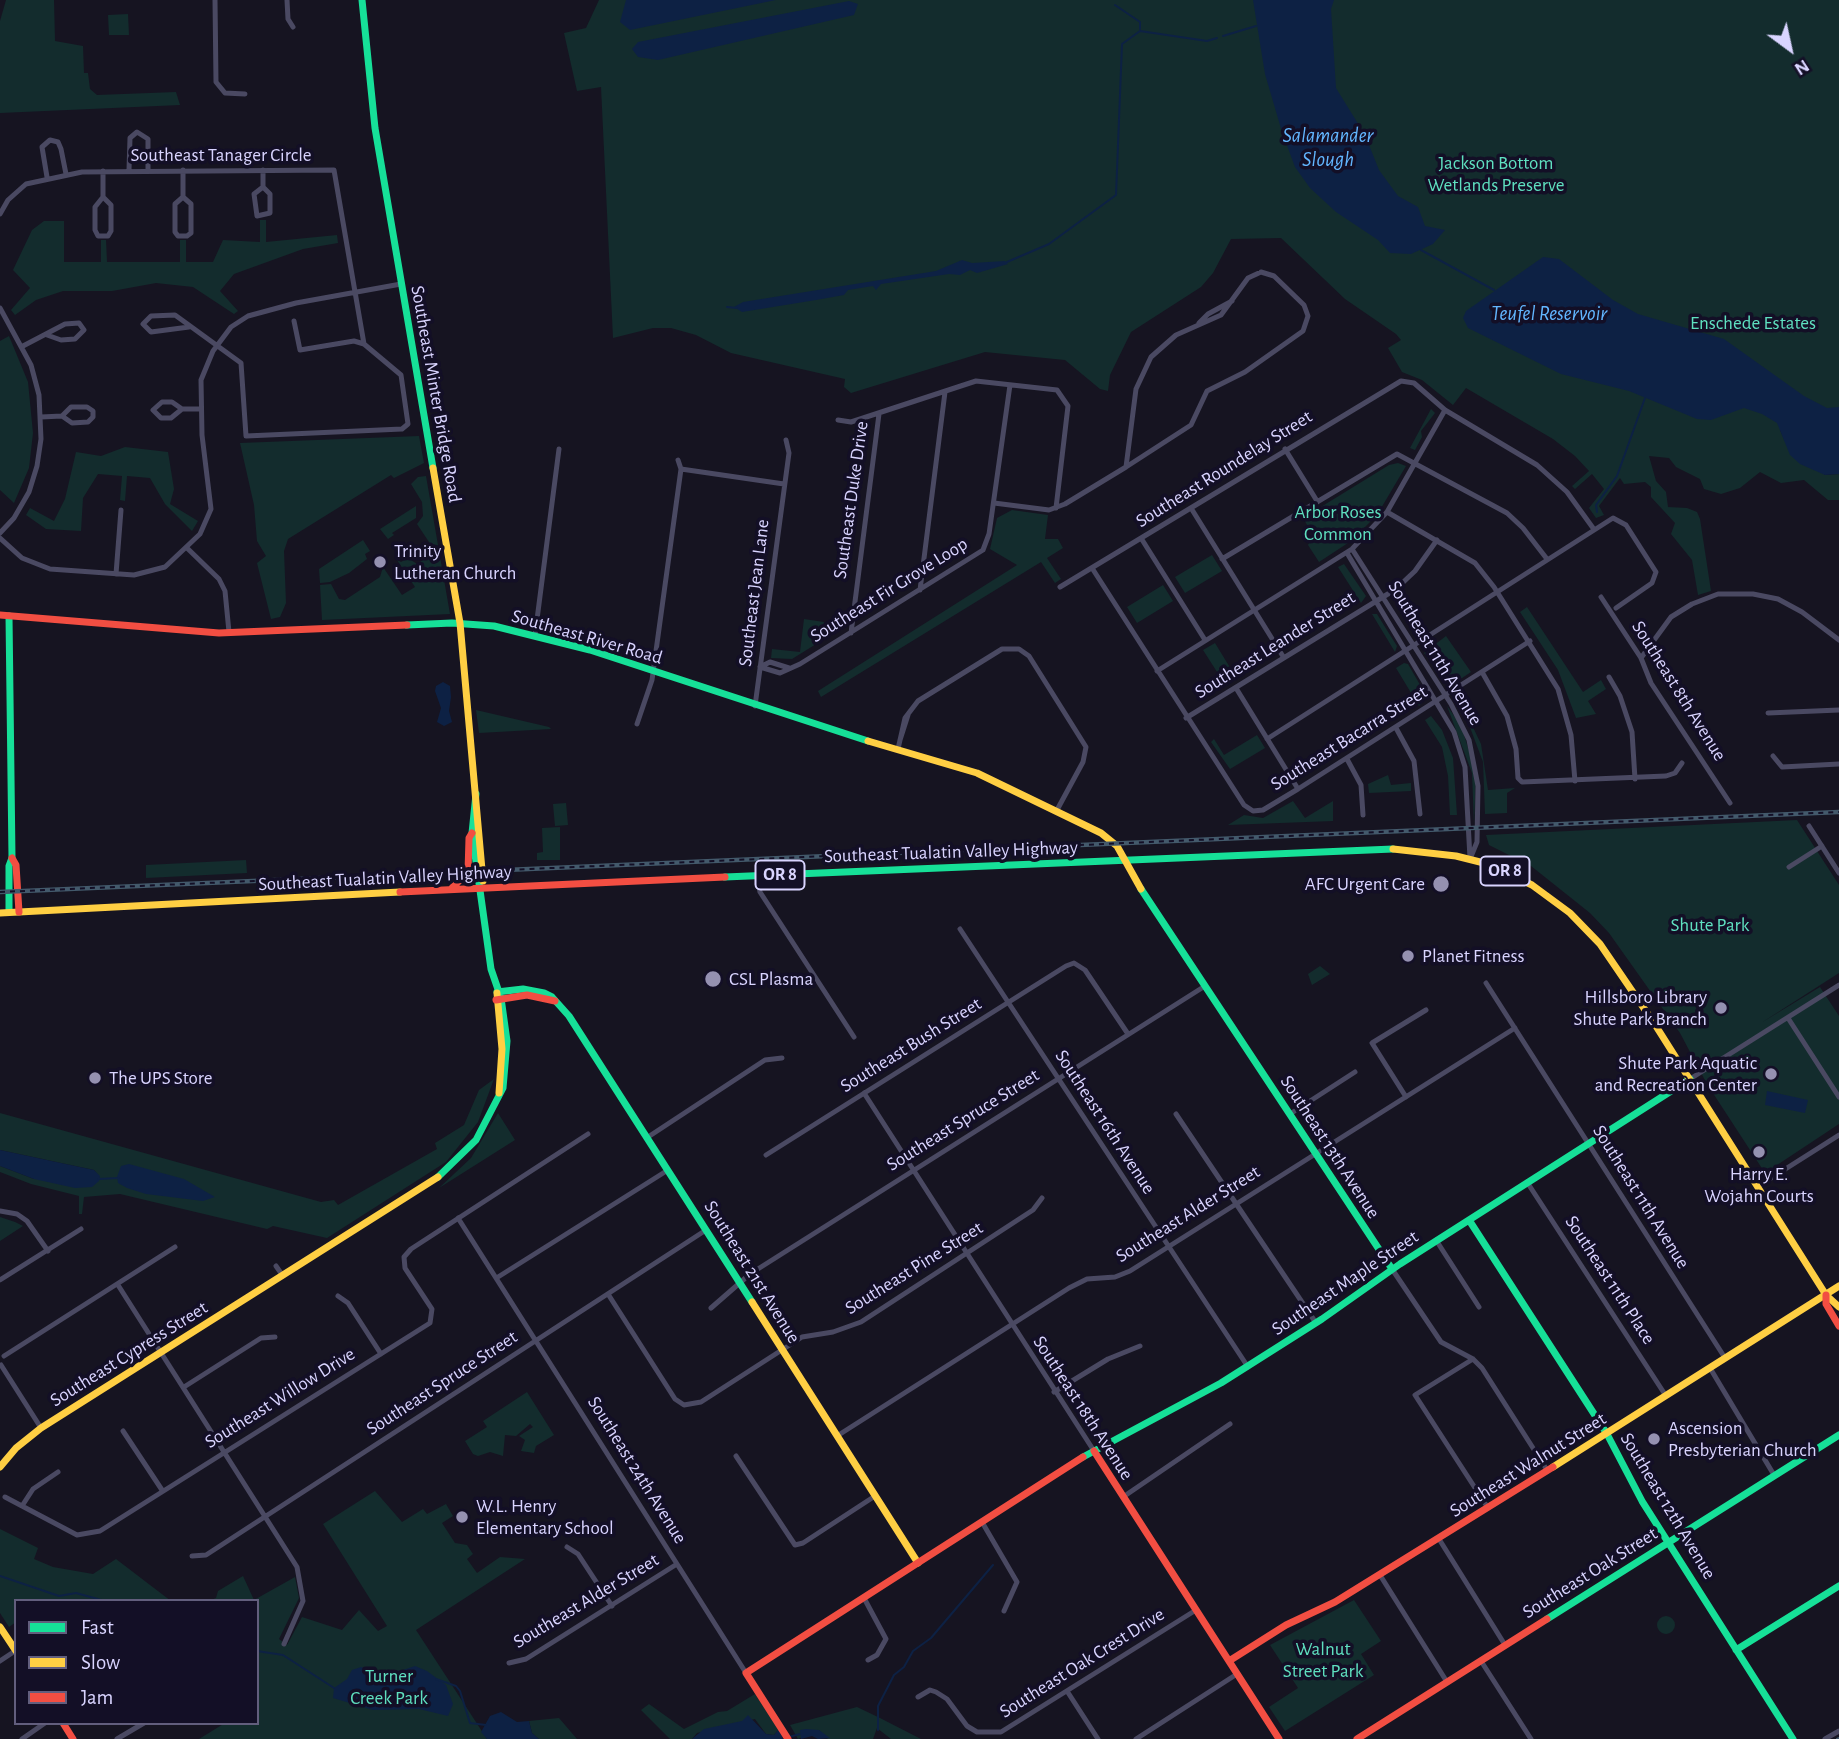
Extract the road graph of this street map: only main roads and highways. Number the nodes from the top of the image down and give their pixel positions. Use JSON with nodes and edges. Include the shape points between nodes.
{"nodes":[{"id":1,"x":362,"y":0,"type":"edge"},
{"id":2,"x":0,"y":615,"type":"edge"},
{"id":3,"x":9,"y":616,"type":"junction"},
{"id":4,"x":460,"y":623,"type":"junction"},
{"id":5,"x":476,"y":794,"type":"junction"},
{"id":6,"x":472,"y":833,"type":"junction"},
{"id":7,"x":12,"y":858,"type":"junction"},
{"id":8,"x":1124,"y":861,"type":"junction"},
{"id":9,"x":482,"y":888,"type":"junction"},
{"id":10,"x":450,"y":889,"type":"junction"},
{"id":11,"x":9,"y":912,"type":"junction"},
{"id":12,"x":19,"y":912,"type":"junction"},
{"id":13,"x":0,"y":913,"type":"edge"},
{"id":14,"x":498,"y":997,"type":"junction"},
{"id":15,"x":1690,"y":1079,"type":"junction"},
{"id":16,"x":1469,"y":1220,"type":"junction"},
{"id":17,"x":1392,"y":1269,"type":"junction"},
{"id":18,"x":1839,"y":1286,"type":"edge"},
{"id":19,"x":1826,"y":1295,"type":"junction"},
{"id":20,"x":1839,"y":1307,"type":"edge"},
{"id":21,"x":1839,"y":1325,"type":"edge"},
{"id":22,"x":1607,"y":1434,"type":"junction"},
{"id":23,"x":1839,"y":1435,"type":"edge"},
{"id":24,"x":1094,"y":1451,"type":"junction"},
{"id":25,"x":0,"y":1467,"type":"edge"},
{"id":26,"x":1668,"y":1542,"type":"junction"},
{"id":27,"x":918,"y":1563,"type":"junction"},
{"id":28,"x":1839,"y":1586,"type":"edge"},
{"id":29,"x":0,"y":1627,"type":"edge"},
{"id":30,"x":14,"y":1648,"type":"edge"},
{"id":31,"x":1737,"y":1650,"type":"junction"},
{"id":32,"x":1229,"y":1661,"type":"junction"},
{"id":33,"x":746,"y":1673,"type":"joint"},
{"id":34,"x":788,"y":1739,"type":"edge"},
{"id":35,"x":1279,"y":1739,"type":"edge"},
{"id":36,"x":1357,"y":1739,"type":"edge"},
{"id":37,"x":1793,"y":1739,"type":"edge"}],
"edges":[{"from":1,"to":4,"type":"main road","name":"Southeast Minter Bridge Road","via":[[374,124]]},
{"from":2,"to":3,"type":"main road","name":"Southeast River Road"},
{"from":3,"to":4,"type":"main road","name":"Southeast River Road","via":[[229,632]]},
{"from":3,"to":7,"type":"main road"},
{"from":4,"to":5,"type":"main road","name":"Southeast Minter Bridge Road"},
{"from":4,"to":8,"type":"main road","name":"Southeast River Road","via":[[535,635],[977,774],[1106,836]]},
{"from":5,"to":6,"type":"main road","name":"Southeast Minter Bridge Road"},
{"from":5,"to":9,"type":"main road","name":"Southeast Minter Bridge Road"},
{"from":6,"to":9,"type":"main road","name":"Southeast Minter Bridge Road"},
{"from":6,"to":10,"type":"main road","via":[[468,872]]},
{"from":7,"to":11,"type":"main road"},
{"from":7,"to":12,"type":"main road"},
{"from":8,"to":9,"type":"main road","name":"Southeast Tualatin Valley Highway","number":"OR 8"},
{"from":8,"to":15,"type":"main road","name":"Southeast Tualatin Valley Highway","number":"OR 8","via":[[1392,849],[1431,851],[1504,871],[1553,899],[1593,935]]},
{"from":8,"to":17,"type":"main road","name":"Southeast 13th Avenue"},
{"from":9,"to":10,"type":"main road","name":"Southeast Tualatin Valley Highway","number":"OR 8"},
{"from":9,"to":14,"type":"main road","name":"Southeast Cypress Street"},
{"from":10,"to":12,"type":"main road","name":"Southeast Tualatin Valley Highway","number":"OR 8"},
{"from":11,"to":12,"type":"main road","name":"Southeast Tualatin Valley Highway","number":"OR 8"},
{"from":11,"to":13,"type":"main road","name":"Southeast Tualatin Valley Highway","number":"OR 8"},
{"from":14,"to":25,"type":"main road","name":"Southeast Cypress Street","via":[[507,1030],[503,1088],[482,1130],[454,1164],[428,1185],[41,1428]]},
{"from":14,"to":27,"type":"main road","name":"Southeast 21st Avenue","via":[[530,989],[544,993],[569,1016]]},
{"from":15,"to":16,"type":"main road","name":"Southeast Maple Street"},
{"from":15,"to":19,"type":"main road","number":"OR 8"},
{"from":16,"to":17,"type":"main road","name":"Southeast Maple Street"},
{"from":16,"to":22,"type":"main road","name":"Southeast 12th Avenue"},
{"from":17,"to":24,"type":"main road","name":"Southeast Maple Street","via":[[1248,1367]]},
{"from":18,"to":19,"type":"main road","name":"Southeast Walnut Street"},
{"from":19,"to":20,"type":"main road","number":"OR 8"},
{"from":19,"to":21,"type":"main road","number":"OR 8","via":[[1826,1304]]},
{"from":19,"to":22,"type":"main road","name":"Southeast Walnut Street"},
{"from":22,"to":26,"type":"main road","name":"Southeast 12th Avenue"},
{"from":22,"to":32,"type":"main road","name":"Southeast Walnut Street","via":[[1380,1575]]},
{"from":23,"to":26,"type":"main road","name":"Southeast Oak Street"},
{"from":24,"to":27,"type":"main road","name":"Southeast Maple Street"},
{"from":24,"to":32,"type":"main road","name":"Southeast 18th Avenue"},
{"from":26,"to":31,"type":"main road","name":"Southeast 12th Avenue"},
{"from":26,"to":36,"type":"main road","name":"Southeast Oak Street"},
{"from":27,"to":33,"type":"main road","name":"Southeast Maple Street"},
{"from":28,"to":31,"type":"main road"},
{"from":29,"to":30,"type":"main road"},
{"from":31,"to":37,"type":"main road","name":"Southeast 12th Avenue"},
{"from":32,"to":35,"type":"main road","name":"Southeast 18th Avenue"},
{"from":33,"to":34,"type":"main road","name":"Southeast 24th Avenue"}]}
